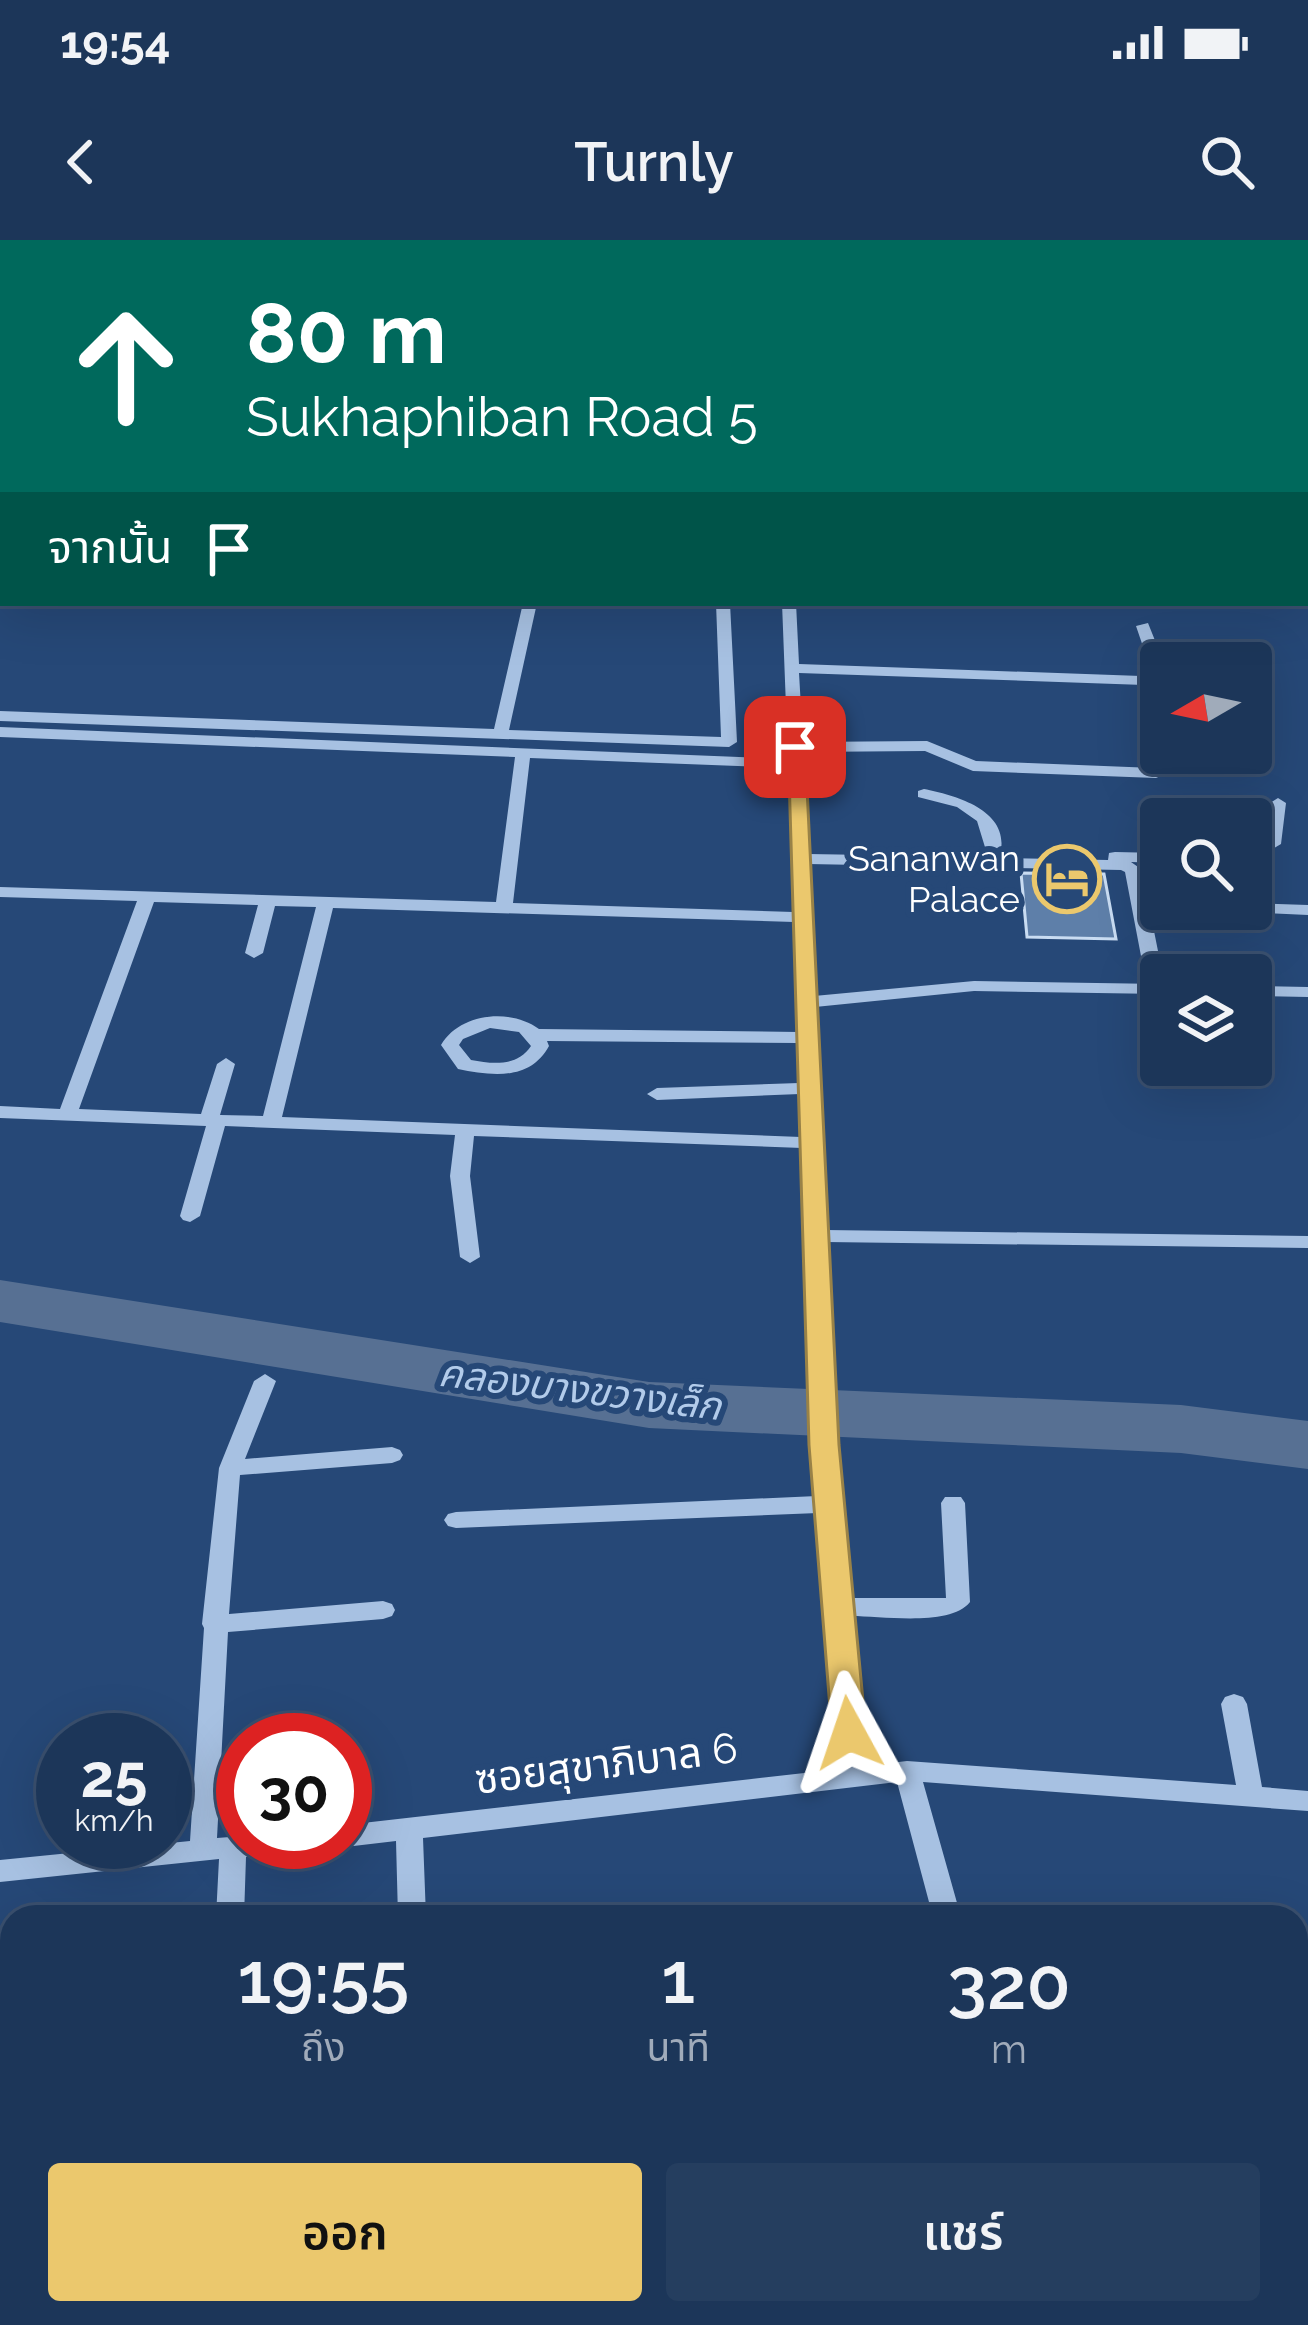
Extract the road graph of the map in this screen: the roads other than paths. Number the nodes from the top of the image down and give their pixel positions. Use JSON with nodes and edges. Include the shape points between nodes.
{"nodes":[{"id":1,"x":529,"y":606,"type":"edge"},
{"id":2,"x":724,"y":606,"type":"edge"},
{"id":3,"x":789,"y":606,"type":"edge"},
{"id":4,"x":1143,"y":626,"type":"dead end"},
{"id":5,"x":793,"y":668,"type":"junction"},
{"id":6,"x":0,"y":716,"type":"edge"},
{"id":7,"x":0,"y":732,"type":"edge"},
{"id":8,"x":501,"y":732,"type":"junction"},
{"id":9,"x":795,"y":755,"type":"junction"},
{"id":10,"x":522,"y":758,"type":"dead end"},
{"id":11,"x":1140,"y":771,"type":"edge"},
{"id":12,"x":924,"y":794,"type":"dead end"},
{"id":13,"x":1278,"y":803,"type":"dead end"},
{"id":14,"x":1272,"y":846,"type":"edge"},
{"id":15,"x":797,"y":854,"type":"junction"},
{"id":16,"x":994,"y":854,"type":"junction"},
{"id":17,"x":1140,"y":857,"type":"edge"},
{"id":18,"x":0,"y":892,"type":"edge"},
{"id":19,"x":147,"y":898,"type":"junction"},
{"id":20,"x":1140,"y":901,"type":"edge"},
{"id":21,"x":267,"y":902,"type":"junction"},
{"id":22,"x":326,"y":903,"type":"junction"},
{"id":23,"x":504,"y":907,"type":"junction"},
{"id":24,"x":1272,"y":909,"type":"edge"},
{"id":25,"x":1308,"y":910,"type":"edge"},
{"id":26,"x":801,"y":917,"type":"junction"},
{"id":27,"x":254,"y":953,"type":"dead end"},
{"id":28,"x":1140,"y":989,"type":"edge"},
{"id":29,"x":1272,"y":991,"type":"edge"},
{"id":30,"x":1308,"y":992,"type":"edge"},
{"id":31,"x":805,"y":1002,"type":"junction"},
{"id":32,"x":536,"y":1035,"type":"dead end"},
{"id":33,"x":807,"y":1037,"type":"junction"},
{"id":34,"x":226,"y":1064,"type":"dead end"},
{"id":35,"x":811,"y":1088,"type":"junction"},
{"id":36,"x":657,"y":1094,"type":"dead end"},
{"id":37,"x":0,"y":1112,"type":"edge"},
{"id":38,"x":68,"y":1114,"type":"junction"},
{"id":39,"x":213,"y":1120,"type":"junction"},
{"id":40,"x":271,"y":1122,"type":"junction"},
{"id":41,"x":465,"y":1130,"type":"junction"},
{"id":42,"x":814,"y":1143,"type":"junction"},
{"id":43,"x":190,"y":1216,"type":"dead end"},
{"id":44,"x":818,"y":1237,"type":"junction"},
{"id":45,"x":1308,"y":1241,"type":"edge"},
{"id":46,"x":470,"y":1257,"type":"dead end"},
{"id":47,"x":265,"y":1382,"type":"dead end"},
{"id":48,"x":392,"y":1455,"type":"dead end"},
{"id":49,"x":230,"y":1468,"type":"junction"},
{"id":50,"x":953,"y":1503,"type":"dead end"},
{"id":51,"x":829,"y":1504,"type":"junction"},
{"id":52,"x":456,"y":1520,"type":"dead end"},
{"id":53,"x":838,"y":1607,"type":"junction"},
{"id":54,"x":383,"y":1610,"type":"dead end"},
{"id":55,"x":214,"y":1624,"type":"junction"},
{"id":56,"x":1234,"y":1704,"type":"dead end"},
{"id":57,"x":907,"y":1771,"type":"junction"},
{"id":58,"x":853,"y":1775,"type":"junction"},
{"id":59,"x":1251,"y":1797,"type":"junction"},
{"id":60,"x":1308,"y":1801,"type":"edge"},
{"id":61,"x":409,"y":1829,"type":"junction"},
{"id":62,"x":372,"y":1833,"type":"edge"},
{"id":63,"x":216,"y":1849,"type":"edge"},
{"id":64,"x":203,"y":1851,"type":"junction"},
{"id":65,"x":232,"y":1869,"type":"edge"},
{"id":66,"x":0,"y":1871,"type":"edge"},
{"id":67,"x":231,"y":1905,"type":"edge"},
{"id":68,"x":412,"y":1905,"type":"edge"},
{"id":69,"x":944,"y":1905,"type":"edge"}],
"edges":[{"from":1,"to":8,"type":"street"},
{"from":2,"to":8,"type":"street","via":[[729,742]]},
{"from":3,"to":5,"type":"street"},
{"from":4,"to":5,"type":"street","via":[[1159,670],[1144,681]]},
{"from":5,"to":9,"type":"street"},
{"from":6,"to":8,"type":"street"},
{"from":7,"to":9,"type":"street"},
{"from":9,"to":11,"type":"street","via":[[926,746],[973,766]]},
{"from":9,"to":15,"type":"street"},
{"from":10,"to":23,"type":"street"},
{"from":12,"to":16,"type":"street","via":[[971,806],[995,836]]},
{"from":13,"to":14,"type":"street"},
{"from":15,"to":16,"type":"street"},
{"from":15,"to":20,"type":"street","via":[[1123,865],[1133,869]]},
{"from":15,"to":26,"type":"street"},
{"from":16,"to":17,"type":"street"},
{"from":18,"to":19,"type":"street"},
{"from":19,"to":21,"type":"street"},
{"from":19,"to":38,"type":"street"},
{"from":21,"to":22,"type":"street"},
{"from":21,"to":27,"type":"street"},
{"from":22,"to":23,"type":"street"},
{"from":22,"to":40,"type":"street"},
{"from":23,"to":26,"type":"street"},
{"from":24,"to":25,"type":"street"},
{"from":26,"to":31,"type":"street"},
{"from":28,"to":31,"type":"street","via":[[974,986]]},
{"from":29,"to":30,"type":"street"},
{"from":31,"to":33,"type":"street"},
{"from":32,"to":33,"type":"street"},
{"from":33,"to":35,"type":"street"},
{"from":34,"to":39,"type":"street"},
{"from":35,"to":36,"type":"street"},
{"from":35,"to":42,"type":"street"},
{"from":37,"to":38,"type":"street"},
{"from":38,"to":39,"type":"street"},
{"from":39,"to":40,"type":"street"},
{"from":39,"to":43,"type":"street"},
{"from":40,"to":41,"type":"street"},
{"from":41,"to":42,"type":"street"},
{"from":41,"to":46,"type":"street","via":[[460,1176]]},
{"from":42,"to":44,"type":"street"},
{"from":44,"to":45,"type":"street"},
{"from":44,"to":51,"type":"street"},
{"from":47,"to":49,"type":"street"},
{"from":48,"to":49,"type":"street"},
{"from":49,"to":55,"type":"street"},
{"from":50,"to":53,"type":"street","via":[[958,1601],[946,1608]]},
{"from":51,"to":52,"type":"street"},
{"from":51,"to":53,"type":"street"},
{"from":53,"to":58,"type":"street"},
{"from":54,"to":55,"type":"street"},
{"from":55,"to":64,"type":"street"},
{"from":56,"to":59,"type":"street"},
{"from":57,"to":58,"type":"street","name":"ซอยสุขาภิบาล 6"},
{"from":57,"to":59,"type":"street","name":"ซอยสุขาภิบาล 6"},
{"from":57,"to":69,"type":"street"},
{"from":58,"to":61,"type":"street","name":"ซอยสุขาภิบาล 6"},
{"from":59,"to":60,"type":"street","name":"ซอยสุขาภิบาล 6"},
{"from":61,"to":62,"type":"street","name":"ซอยสุขาภิบาล 6"},
{"from":61,"to":68,"type":"street"},
{"from":63,"to":64,"type":"street"},
{"from":64,"to":66,"type":"street"},
{"from":65,"to":67,"type":"street"}]}
